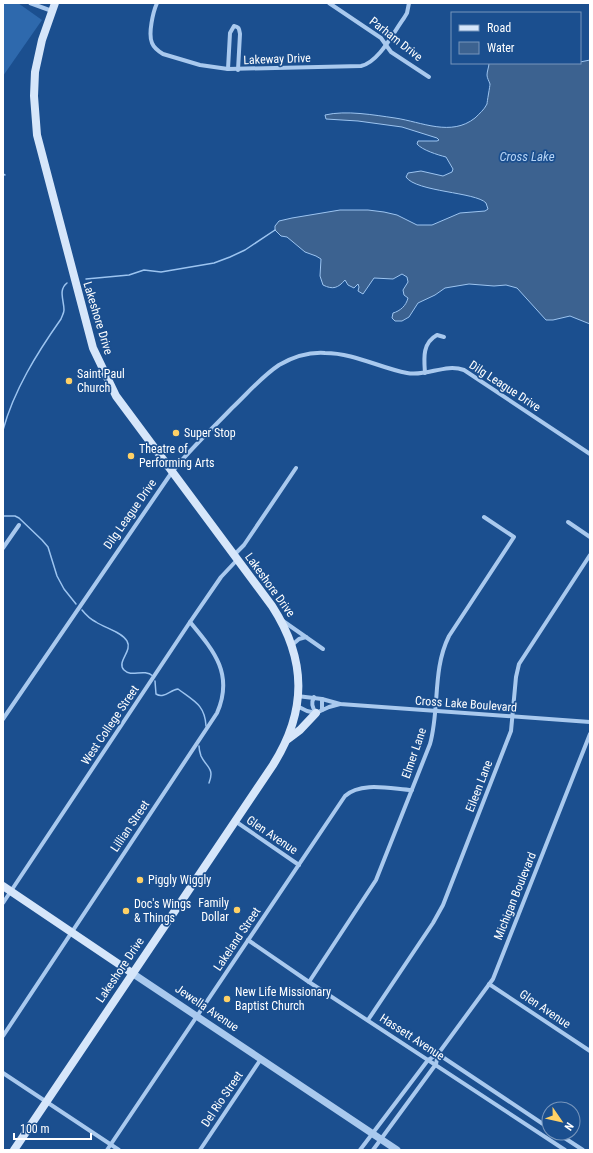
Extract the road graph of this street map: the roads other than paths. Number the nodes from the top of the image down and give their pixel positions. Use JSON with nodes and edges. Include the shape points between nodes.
{"nodes":[{"id":1,"x":30,"y":3,"type":"edge"},
{"id":2,"x":55,"y":3,"type":"edge"},
{"id":3,"x":157,"y":3,"type":"edge"},
{"id":4,"x":329,"y":3,"type":"edge"},
{"id":5,"x":409,"y":3,"type":"edge"},
{"id":6,"x":52,"y":12,"type":"junction"},
{"id":7,"x":385,"y":45,"type":"junction"},
{"id":8,"x":228,"y":69,"type":"junction"},
{"id":9,"x":238,"y":70,"type":"junction"},
{"id":10,"x":430,"y":78,"type":"dead end"},
{"id":11,"x":444,"y":337,"type":"dead end"},
{"id":12,"x":425,"y":373,"type":"junction"},
{"id":13,"x":590,"y":454,"type":"edge"},
{"id":14,"x":296,"y":468,"type":"dead end"},
{"id":15,"x":172,"y":472,"type":"junction"},
{"id":16,"x":484,"y":517,"type":"dead end"},
{"id":17,"x":568,"y":522,"type":"dead end"},
{"id":18,"x":19,"y":525,"type":"dead end"},
{"id":19,"x":590,"y":537,"type":"edge"},
{"id":20,"x":3,"y":548,"type":"edge"},
{"id":21,"x":590,"y":556,"type":"edge"},
{"id":22,"x":235,"y":558,"type":"junction"},
{"id":23,"x":281,"y":620,"type":"junction"},
{"id":24,"x":190,"y":622,"type":"junction"},
{"id":25,"x":306,"y":637,"type":"junction"},
{"id":26,"x":292,"y":645,"type":"junction"},
{"id":27,"x":323,"y":649,"type":"dead end"},
{"id":28,"x":298,"y":696,"type":"junction"},
{"id":29,"x":314,"y":697,"type":"junction"},
{"id":30,"x":322,"y":699,"type":"junction"},
{"id":31,"x":340,"y":704,"type":"junction"},
{"id":32,"x":297,"y":706,"type":"junction"},
{"id":33,"x":319,"y":711,"type":"junction"},
{"id":34,"x":435,"y":711,"type":"junction"},
{"id":35,"x":512,"y":717,"type":"junction"},
{"id":36,"x":3,"y":719,"type":"edge"},
{"id":37,"x":590,"y":722,"type":"edge"},
{"id":38,"x":590,"y":734,"type":"edge"},
{"id":39,"x":287,"y":740,"type":"junction"},
{"id":40,"x":412,"y":790,"type":"junction"},
{"id":41,"x":235,"y":821,"type":"junction"},
{"id":42,"x":299,"y":865,"type":"junction"},
{"id":43,"x":3,"y":886,"type":"edge"},
{"id":44,"x":11,"y":891,"type":"junction"},
{"id":45,"x":3,"y":902,"type":"edge"},
{"id":46,"x":72,"y":932,"type":"junction"},
{"id":47,"x":248,"y":940,"type":"junction"},
{"id":48,"x":132,"y":973,"type":"junction"},
{"id":49,"x":309,"y":982,"type":"junction"},
{"id":50,"x":489,"y":984,"type":"junction"},
{"id":51,"x":197,"y":1016,"type":"junction"},
{"id":52,"x":368,"y":1020,"type":"junction"},
{"id":53,"x":3,"y":1036,"type":"edge"},
{"id":54,"x":590,"y":1051,"type":"edge"},
{"id":55,"x":438,"y":1054,"type":"junction"},
{"id":56,"x":261,"y":1059,"type":"junction"},
{"id":57,"x":428,"y":1060,"type":"junction"},
{"id":58,"x":436,"y":1064,"type":"junction"},
{"id":59,"x":3,"y":1072,"type":"edge"},
{"id":60,"x":46,"y":1102,"type":"junction"},
{"id":61,"x":537,"y":1120,"type":"junction"},
{"id":62,"x":541,"y":1123,"type":"edge"},
{"id":63,"x":532,"y":1128,"type":"junction"},
{"id":64,"x":372,"y":1133,"type":"junction"},
{"id":65,"x":381,"y":1139,"type":"junction"},
{"id":66,"x":569,"y":1141,"type":"edge"},
{"id":67,"x":111,"y":1144,"type":"junction"},
{"id":68,"x":14,"y":1150,"type":"edge"},
{"id":69,"x":107,"y":1150,"type":"edge"},
{"id":70,"x":119,"y":1150,"type":"edge"},
{"id":71,"x":200,"y":1150,"type":"edge"},
{"id":72,"x":360,"y":1150,"type":"edge"},
{"id":73,"x":373,"y":1150,"type":"edge"},
{"id":74,"x":397,"y":1150,"type":"edge"},
{"id":75,"x":565,"y":1150,"type":"edge"},
{"id":76,"x":583,"y":1150,"type":"edge"}],
"edges":[{"from":1,"to":6,"type":"street"},
{"from":2,"to":6,"type":"main road","name":"Lakeshore Drive"},
{"from":3,"to":8,"type":"street","name":"Lakeway Drive","via":[[150,36],[154,47],[163,54],[200,65]]},
{"from":4,"to":7,"type":"street","name":"Parham Drive","via":[[381,38]]},
{"from":5,"to":7,"type":"street","name":"Lakeway Drive","via":[[407,12]]},
{"from":6,"to":15,"type":"main road","name":"Lakeshore Drive","via":[[42,40],[35,80],[34,108],[40,149],[93,348],[116,396]]},
{"from":7,"to":9,"type":"street","name":"Lakeway Drive","via":[[374,60],[361,66]]},
{"from":7,"to":10,"type":"street","name":"Parham Drive","via":[[391,52]]},
{"from":8,"to":9,"type":"street","name":"Lakeway Drive"},
{"from":8,"to":9,"type":"street","via":[[230,33],[234,26],[238,26]]},
{"from":11,"to":12,"type":"street","via":[[437,335],[427,344],[424,355]]},
{"from":12,"to":13,"type":"street","name":"Dilg League Drive","via":[[450,367],[464,370]]},
{"from":12,"to":15,"type":"street","name":"Dilg League Drive","via":[[405,372],[337,354],[313,353],[291,359],[262,379]]},
{"from":14,"to":22,"type":"street","name":"West College Street"},
{"from":15,"to":22,"type":"main road","name":"Lakeshore Drive"},
{"from":15,"to":36,"type":"street","name":"Dilg League Drive"},
{"from":16,"to":34,"type":"street","name":"Elmer Lane","via":[[514,538],[446,642],[439,665]]},
{"from":17,"to":19,"type":"street"},
{"from":18,"to":20,"type":"street"},
{"from":21,"to":35,"type":"street","name":"Eileen Lane","via":[[519,664]]},
{"from":22,"to":23,"type":"main road","name":"Lakeshore Drive"},
{"from":22,"to":24,"type":"street","name":"West College Street"},
{"from":23,"to":25,"type":"street"},
{"from":23,"to":26,"type":"main road","name":"Lakeshore Drive"},
{"from":24,"to":44,"type":"street","name":"West College Street"},
{"from":24,"to":46,"type":"street","name":"Lillian Street","via":[[220,665],[224,684],[221,705]]},
{"from":25,"to":26,"type":"street"},
{"from":25,"to":27,"type":"street"},
{"from":26,"to":28,"type":"main road","name":"Lakeshore Drive","via":[[298,671]]},
{"from":28,"to":29,"type":"street","name":"Cross Lake Boulevard"},
{"from":28,"to":32,"type":"main road","name":"Lakeshore Drive"},
{"from":29,"to":30,"type":"street","name":"Cross Lake Boulevard"},
{"from":29,"to":33,"type":"street","via":[[312,708]]},
{"from":30,"to":31,"type":"street","name":"Cross Lake Boulevard"},
{"from":30,"to":33,"type":"street"},
{"from":31,"to":33,"type":"street","name":"Cross Lake Boulevard"},
{"from":31,"to":34,"type":"street","name":"Cross Lake Boulevard"},
{"from":32,"to":33,"type":"street","via":[[307,711]]},
{"from":32,"to":39,"type":"main road","name":"Lakeshore Drive"},
{"from":33,"to":39,"type":"main road"},
{"from":34,"to":35,"type":"street","name":"Cross Lake Boulevard"},
{"from":34,"to":40,"type":"street","name":"Elmer Lane","via":[[430,744]]},
{"from":35,"to":37,"type":"street","name":"Cross Lake Boulevard"},
{"from":35,"to":52,"type":"street","name":"Eileen Lane","via":[[511,731],[443,905]]},
{"from":38,"to":50,"type":"street","name":"Michigan Boulevard","via":[[509,941]]},
{"from":39,"to":41,"type":"main road","name":"Lakeshore Drive"},
{"from":40,"to":42,"type":"street","name":"Lakeland Street","via":[[368,787],[348,793]]},
{"from":40,"to":49,"type":"street","name":"Elmer Lane","via":[[376,880]]},
{"from":41,"to":42,"type":"street","name":"Glen Avenue"},
{"from":41,"to":48,"type":"main road","name":"Lakeshore Drive"},
{"from":42,"to":47,"type":"street","name":"Lakeland Street"},
{"from":43,"to":44,"type":"main road","name":"Jewella Avenue"},
{"from":44,"to":45,"type":"street","name":"West College Street"},
{"from":44,"to":46,"type":"main road","name":"Jewella Avenue"},
{"from":46,"to":48,"type":"main road","name":"Jewella Avenue"},
{"from":46,"to":53,"type":"street","name":"Lillian Street"},
{"from":47,"to":49,"type":"street","name":"Hassett Avenue"},
{"from":47,"to":51,"type":"street","name":"Lakeland Street"},
{"from":48,"to":51,"type":"street","name":"Jewella Avenue"},
{"from":48,"to":60,"type":"main road","name":"Lakeshore Drive"},
{"from":49,"to":52,"type":"street","name":"Hassett Avenue"},
{"from":50,"to":54,"type":"street","name":"Glen Avenue"},
{"from":50,"to":55,"type":"street","name":"Michigan Boulevard"},
{"from":51,"to":56,"type":"street","name":"Jewella Avenue"},
{"from":51,"to":67,"type":"street","name":"Lakeland Street"},
{"from":52,"to":57,"type":"street","name":"Hassett Avenue"},
{"from":55,"to":57,"type":"street","name":"Michigan Boulevard"},
{"from":55,"to":58,"type":"street","name":"Michigan Boulevard"},
{"from":55,"to":61,"type":"street","name":"Hassett Avenue"},
{"from":56,"to":64,"type":"street","name":"Jewella Avenue"},
{"from":56,"to":71,"type":"street","name":"Del Rio Street"},
{"from":57,"to":58,"type":"street","name":"Hassett Avenue"},
{"from":57,"to":64,"type":"street","name":"Michigan Boulevard"},
{"from":58,"to":63,"type":"street","name":"Hassett Avenue"},
{"from":58,"to":65,"type":"street","name":"Michigan Boulevard"},
{"from":59,"to":60,"type":"street"},
{"from":60,"to":67,"type":"street"},
{"from":60,"to":68,"type":"main road","name":"Lakeshore Drive"},
{"from":61,"to":62,"type":"street","name":"Hassett Avenue"},
{"from":61,"to":63,"type":"street"},
{"from":63,"to":75,"type":"street","name":"Hassett Avenue"},
{"from":64,"to":65,"type":"street","name":"Jewella Avenue"},
{"from":64,"to":72,"type":"street","name":"Michigan Boulevard"},
{"from":65,"to":73,"type":"street","name":"Michigan Boulevard"},
{"from":65,"to":74,"type":"street","name":"Jewella Avenue"},
{"from":66,"to":76,"type":"street"},
{"from":67,"to":69,"type":"street","name":"Lakeland Street"},
{"from":67,"to":70,"type":"street"}]}
